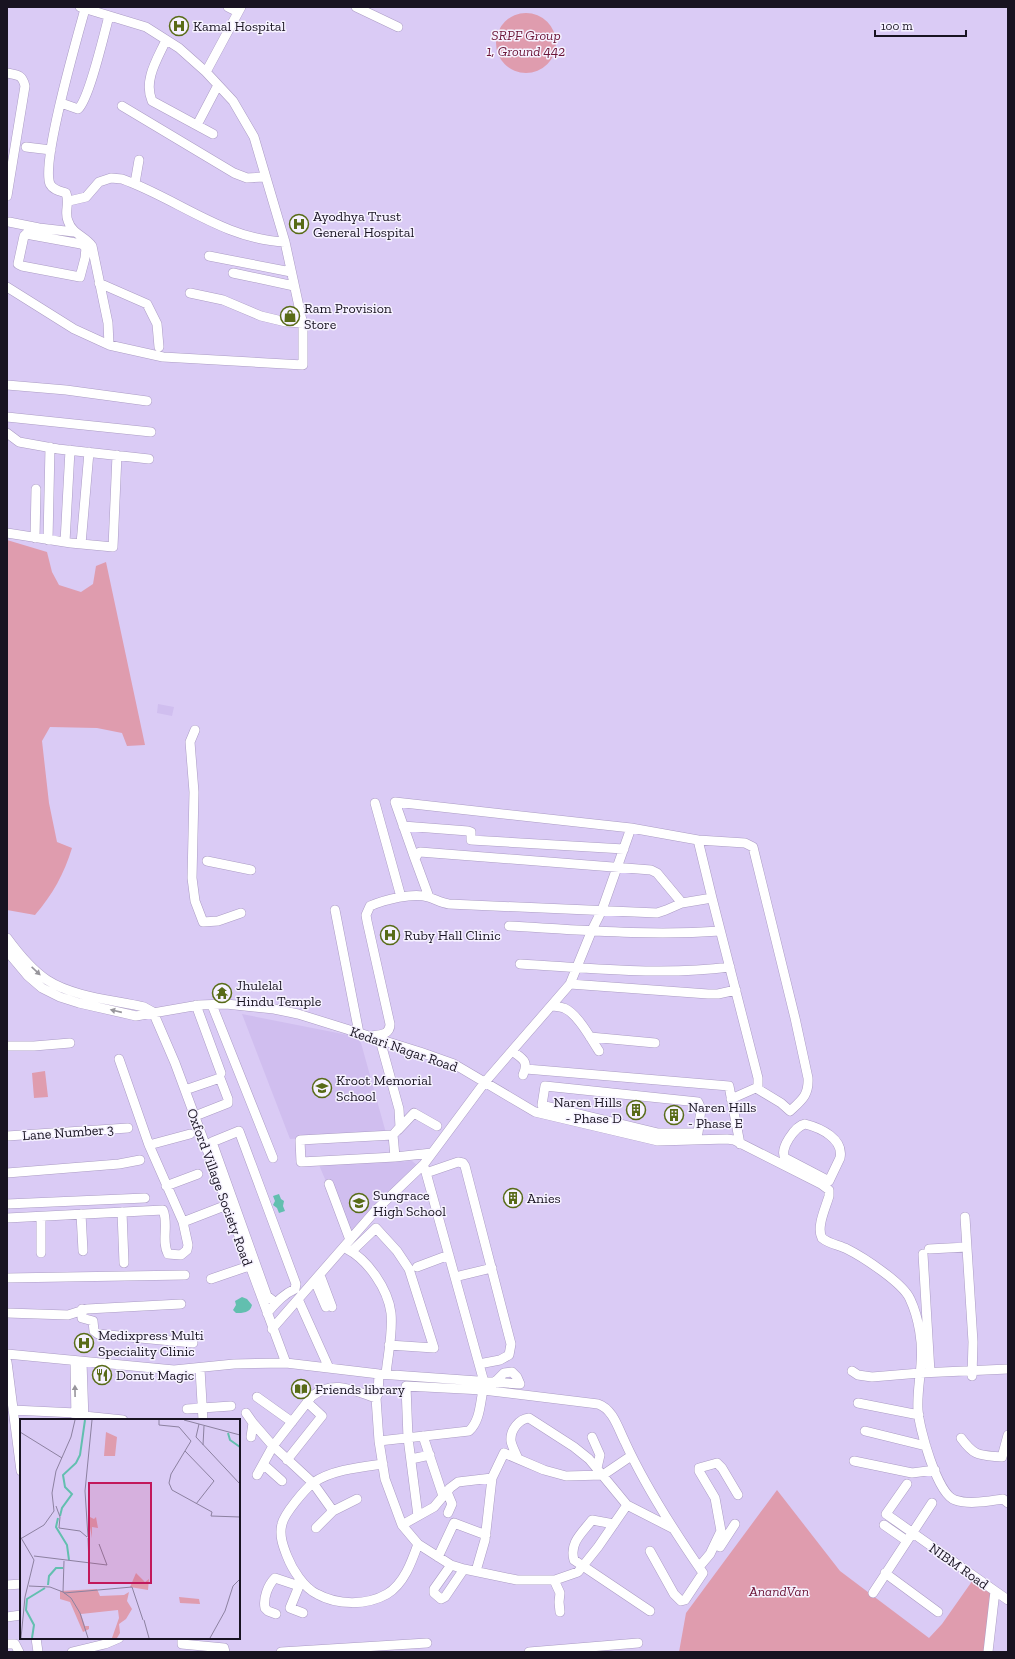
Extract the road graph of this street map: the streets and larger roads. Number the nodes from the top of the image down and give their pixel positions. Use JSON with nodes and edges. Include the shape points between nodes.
{"nodes":[{"id":1,"x":228,"y":7,"type":"edge"},
{"id":2,"x":356,"y":7,"type":"edge"},
{"id":3,"x":82,"y":8,"type":"edge"},
{"id":4,"x":240,"y":10,"type":"edge"},
{"id":5,"x":109,"y":16,"type":"junction"},
{"id":6,"x":398,"y":27,"type":"dead end"},
{"id":7,"x":166,"y":40,"type":"junction"},
{"id":8,"x":206,"y":72,"type":"junction"},
{"id":9,"x":7,"y":73,"type":"edge"},
{"id":10,"x":218,"y":85,"type":"junction"},
{"id":11,"x":61,"y":103,"type":"junction"},
{"id":12,"x":122,"y":106,"type":"dead end"},
{"id":13,"x":197,"y":125,"type":"junction"},
{"id":14,"x":213,"y":134,"type":"dead end"},
{"id":15,"x":26,"y":147,"type":"dead end"},
{"id":16,"x":51,"y":150,"type":"junction"},
{"id":17,"x":139,"y":160,"type":"dead end"},
{"id":18,"x":265,"y":177,"type":"junction"},
{"id":19,"x":135,"y":183,"type":"junction"},
{"id":20,"x":7,"y":196,"type":"edge"},
{"id":21,"x":69,"y":201,"type":"junction"},
{"id":22,"x":9,"y":222,"type":"dead end"},
{"id":23,"x":74,"y":232,"type":"junction"},
{"id":24,"x":285,"y":242,"type":"junction"},
{"id":25,"x":88,"y":245,"type":"junction"},
{"id":26,"x":209,"y":256,"type":"dead end"},
{"id":27,"x":291,"y":272,"type":"junction"},
{"id":28,"x":233,"y":273,"type":"dead end"},
{"id":29,"x":100,"y":283,"type":"junction"},
{"id":30,"x":294,"y":286,"type":"junction"},
{"id":31,"x":7,"y":287,"type":"edge"},
{"id":32,"x":190,"y":294,"type":"dead end"},
{"id":33,"x":302,"y":323,"type":"junction"},
{"id":34,"x":109,"y":345,"type":"junction"},
{"id":35,"x":159,"y":347,"type":"dead end"},
{"id":36,"x":7,"y":385,"type":"edge"},
{"id":37,"x":147,"y":401,"type":"dead end"},
{"id":38,"x":7,"y":417,"type":"edge"},
{"id":39,"x":7,"y":432,"type":"edge"},
{"id":40,"x":151,"y":432,"type":"dead end"},
{"id":41,"x":50,"y":447,"type":"junction"},
{"id":42,"x":70,"y":450,"type":"junction"},
{"id":43,"x":89,"y":452,"type":"junction"},
{"id":44,"x":117,"y":455,"type":"junction"},
{"id":45,"x":149,"y":459,"type":"dead end"},
{"id":46,"x":36,"y":489,"type":"dead end"},
{"id":47,"x":7,"y":534,"type":"edge"},
{"id":48,"x":35,"y":538,"type":"junction"},
{"id":49,"x":48,"y":540,"type":"junction"},
{"id":50,"x":65,"y":542,"type":"junction"},
{"id":51,"x":81,"y":544,"type":"junction"},
{"id":52,"x":195,"y":730,"type":"dead end"},
{"id":53,"x":375,"y":803,"type":"dead end"},
{"id":54,"x":403,"y":826,"type":"junction"},
{"id":55,"x":631,"y":828,"type":"junction"},
{"id":56,"x":698,"y":840,"type":"junction"},
{"id":57,"x":624,"y":849,"type":"junction"},
{"id":58,"x":415,"y":859,"type":"junction"},
{"id":59,"x":207,"y":861,"type":"dead end"},
{"id":60,"x":618,"y":868,"type":"junction"},
{"id":61,"x":251,"y":870,"type":"dead end"},
{"id":62,"x":401,"y":897,"type":"junction"},
{"id":63,"x":429,"y":897,"type":"junction"},
{"id":64,"x":712,"y":898,"type":"junction"},
{"id":65,"x":682,"y":903,"type":"junction"},
{"id":66,"x":335,"y":910,"type":"dead end"},
{"id":67,"x":602,"y":910,"type":"junction"},
{"id":68,"x":241,"y":913,"type":"dead end"},
{"id":69,"x":509,"y":926,"type":"dead end"},
{"id":70,"x":592,"y":930,"type":"junction"},
{"id":71,"x":720,"y":931,"type":"junction"},
{"id":72,"x":7,"y":938,"type":"edge"},
{"id":73,"x":7,"y":951,"type":"edge"},
{"id":74,"x":520,"y":964,"type":"dead end"},
{"id":75,"x":577,"y":967,"type":"junction"},
{"id":76,"x":730,"y":967,"type":"junction"},
{"id":77,"x":570,"y":984,"type":"junction"},
{"id":78,"x":736,"y":990,"type":"junction"},
{"id":79,"x":196,"y":1005,"type":"junction"},
{"id":80,"x":212,"y":1005,"type":"junction"},
{"id":81,"x":552,"y":1006,"type":"junction"},
{"id":82,"x":153,"y":1012,"type":"junction"},
{"id":83,"x":359,"y":1033,"type":"junction"},
{"id":84,"x":370,"y":1037,"type":"junction"},
{"id":85,"x":590,"y":1037,"type":"junction"},
{"id":86,"x":380,"y":1040,"type":"junction"},
{"id":87,"x":70,"y":1043,"type":"dead end"},
{"id":88,"x":655,"y":1043,"type":"dead end"},
{"id":89,"x":7,"y":1046,"type":"edge"},
{"id":90,"x":512,"y":1051,"type":"junction"},
{"id":91,"x":599,"y":1051,"type":"dead end"},
{"id":92,"x":119,"y":1059,"type":"dead end"},
{"id":93,"x":221,"y":1073,"type":"dead end"},
{"id":94,"x":485,"y":1082,"type":"junction"},
{"id":95,"x":756,"y":1088,"type":"junction"},
{"id":96,"x":185,"y":1090,"type":"junction"},
{"id":97,"x":731,"y":1099,"type":"junction"},
{"id":98,"x":195,"y":1116,"type":"junction"},
{"id":99,"x":591,"y":1121,"type":"junction"},
{"id":100,"x":437,"y":1126,"type":"dead end"},
{"id":101,"x":128,"y":1128,"type":"dead end"},
{"id":102,"x":396,"y":1132,"type":"junction"},
{"id":103,"x":190,"y":1134,"type":"dead end"},
{"id":104,"x":7,"y":1136,"type":"edge"},
{"id":105,"x":209,"y":1144,"type":"junction"},
{"id":106,"x":740,"y":1144,"type":"junction"},
{"id":107,"x":149,"y":1145,"type":"junction"},
{"id":108,"x":432,"y":1152,"type":"junction"},
{"id":109,"x":395,"y":1157,"type":"junction"},
{"id":110,"x":273,"y":1158,"type":"dead end"},
{"id":111,"x":140,"y":1160,"type":"dead end"},
{"id":112,"x":424,"y":1164,"type":"junction"},
{"id":113,"x":7,"y":1173,"type":"edge"},
{"id":114,"x":426,"y":1173,"type":"junction"},
{"id":115,"x":198,"y":1174,"type":"dead end"},
{"id":116,"x":812,"y":1176,"type":"junction"},
{"id":117,"x":329,"y":1184,"type":"dead end"},
{"id":118,"x":166,"y":1186,"type":"junction"},
{"id":119,"x":145,"y":1198,"type":"dead end"},
{"id":120,"x":7,"y":1204,"type":"edge"},
{"id":121,"x":227,"y":1205,"type":"junction"},
{"id":122,"x":122,"y":1212,"type":"junction"},
{"id":123,"x":81,"y":1214,"type":"junction"},
{"id":124,"x":41,"y":1217,"type":"junction"},
{"id":125,"x":965,"y":1217,"type":"dead end"},
{"id":126,"x":7,"y":1218,"type":"edge"},
{"id":127,"x":183,"y":1222,"type":"junction"},
{"id":128,"x":349,"y":1246,"type":"junction"},
{"id":129,"x":966,"y":1247,"type":"junction"},
{"id":130,"x":83,"y":1251,"type":"dead end"},
{"id":131,"x":41,"y":1253,"type":"dead end"},
{"id":132,"x":449,"y":1255,"type":"junction"},
{"id":133,"x":124,"y":1263,"type":"dead end"},
{"id":134,"x":249,"y":1266,"type":"junction"},
{"id":135,"x":417,"y":1267,"type":"dead end"},
{"id":136,"x":492,"y":1268,"type":"junction"},
{"id":137,"x":184,"y":1276,"type":"dead end"},
{"id":138,"x":7,"y":1278,"type":"edge"},
{"id":139,"x":317,"y":1278,"type":"junction"},
{"id":140,"x":455,"y":1278,"type":"junction"},
{"id":141,"x":211,"y":1279,"type":"dead end"},
{"id":142,"x":298,"y":1299,"type":"junction"},
{"id":143,"x":181,"y":1304,"type":"dead end"},
{"id":144,"x":275,"y":1304,"type":"junction"},
{"id":145,"x":329,"y":1307,"type":"dead end"},
{"id":146,"x":82,"y":1310,"type":"junction"},
{"id":147,"x":7,"y":1313,"type":"edge"},
{"id":148,"x":267,"y":1313,"type":"junction"},
{"id":149,"x":272,"y":1329,"type":"junction"},
{"id":150,"x":193,"y":1343,"type":"dead end"},
{"id":151,"x":389,"y":1345,"type":"junction"},
{"id":152,"x":7,"y":1354,"type":"edge"},
{"id":153,"x":7,"y":1362,"type":"edge"},
{"id":154,"x":78,"y":1362,"type":"junction"},
{"id":155,"x":286,"y":1363,"type":"junction"},
{"id":156,"x":479,"y":1364,"type":"junction"},
{"id":157,"x":329,"y":1368,"type":"junction"},
{"id":158,"x":200,"y":1369,"type":"junction"},
{"id":159,"x":1008,"y":1369,"type":"edge"},
{"id":160,"x":852,"y":1371,"type":"dead end"},
{"id":161,"x":930,"y":1372,"type":"junction"},
{"id":162,"x":972,"y":1373,"type":"junction"},
{"id":163,"x":380,"y":1374,"type":"junction"},
{"id":164,"x":1008,"y":1374,"type":"edge"},
{"id":165,"x":920,"y":1375,"type":"junction"},
{"id":166,"x":520,"y":1384,"type":"dead end"},
{"id":167,"x":484,"y":1386,"type":"junction"},
{"id":168,"x":257,"y":1397,"type":"dead end"},
{"id":169,"x":376,"y":1398,"type":"junction"},
{"id":170,"x":307,"y":1402,"type":"junction"},
{"id":171,"x":858,"y":1403,"type":"dead end"},
{"id":172,"x":231,"y":1406,"type":"dead end"},
{"id":173,"x":202,"y":1408,"type":"junction"},
{"id":174,"x":187,"y":1409,"type":"dead end"},
{"id":175,"x":13,"y":1410,"type":"junction"},
{"id":176,"x":246,"y":1413,"type":"dead end"},
{"id":177,"x":918,"y":1415,"type":"junction"},
{"id":178,"x":80,"y":1417,"type":"edge"},
{"id":179,"x":109,"y":1419,"type":"edge"},
{"id":180,"x":203,"y":1419,"type":"edge"},
{"id":181,"x":292,"y":1422,"type":"junction"},
{"id":182,"x":253,"y":1423,"type":"junction"},
{"id":183,"x":865,"y":1431,"type":"dead end"},
{"id":184,"x":1008,"y":1435,"type":"edge"},
{"id":185,"x":423,"y":1436,"type":"junction"},
{"id":186,"x":251,"y":1437,"type":"dead end"},
{"id":187,"x":592,"y":1437,"type":"dead end"},
{"id":188,"x":408,"y":1438,"type":"junction"},
{"id":189,"x":961,"y":1438,"type":"dead end"},
{"id":190,"x":379,"y":1441,"type":"junction"},
{"id":191,"x":273,"y":1446,"type":"junction"},
{"id":192,"x":926,"y":1446,"type":"junction"},
{"id":193,"x":430,"y":1455,"type":"junction"},
{"id":194,"x":631,"y":1456,"type":"junction"},
{"id":195,"x":411,"y":1459,"type":"junction"},
{"id":196,"x":518,"y":1459,"type":"junction"},
{"id":197,"x":287,"y":1460,"type":"junction"},
{"id":198,"x":854,"y":1460,"type":"dead end"},
{"id":199,"x":20,"y":1463,"type":"edge"},
{"id":200,"x":263,"y":1464,"type":"junction"},
{"id":201,"x":383,"y":1464,"type":"junction"},
{"id":202,"x":597,"y":1468,"type":"junction"},
{"id":203,"x":935,"y":1470,"type":"junction"},
{"id":204,"x":257,"y":1475,"type":"dead end"},
{"id":205,"x":603,"y":1475,"type":"junction"},
{"id":206,"x":492,"y":1478,"type":"junction"},
{"id":207,"x":282,"y":1481,"type":"dead end"},
{"id":208,"x":313,"y":1483,"type":"junction"},
{"id":209,"x":907,"y":1484,"type":"dead end"},
{"id":210,"x":445,"y":1494,"type":"junction"},
{"id":211,"x":738,"y":1495,"type":"dead end"},
{"id":212,"x":358,"y":1499,"type":"dead end"},
{"id":213,"x":1006,"y":1500,"type":"edge"},
{"id":214,"x":932,"y":1504,"type":"dead end"},
{"id":215,"x":627,"y":1505,"type":"junction"},
{"id":216,"x":333,"y":1511,"type":"junction"},
{"id":217,"x":448,"y":1513,"type":"dead end"},
{"id":218,"x":418,"y":1516,"type":"junction"},
{"id":219,"x":614,"y":1524,"type":"junction"},
{"id":220,"x":735,"y":1524,"type":"dead end"},
{"id":221,"x":402,"y":1525,"type":"junction"},
{"id":222,"x":884,"y":1525,"type":"dead end"},
{"id":223,"x":316,"y":1528,"type":"dead end"},
{"id":224,"x":672,"y":1528,"type":"junction"},
{"id":225,"x":912,"y":1533,"type":"junction"},
{"id":226,"x":486,"y":1535,"type":"junction"},
{"id":227,"x":907,"y":1541,"type":"junction"},
{"id":228,"x":418,"y":1544,"type":"junction"},
{"id":229,"x":650,"y":1551,"type":"dead end"},
{"id":230,"x":438,"y":1557,"type":"junction"},
{"id":231,"x":451,"y":1565,"type":"junction"},
{"id":232,"x":583,"y":1565,"type":"junction"},
{"id":233,"x":464,"y":1569,"type":"junction"},
{"id":234,"x":701,"y":1570,"type":"junction"},
{"id":235,"x":476,"y":1571,"type":"junction"},
{"id":236,"x":885,"y":1573,"type":"junction"},
{"id":237,"x":554,"y":1580,"type":"junction"},
{"id":238,"x":298,"y":1581,"type":"junction"},
{"id":239,"x":20,"y":1584,"type":"edge"},
{"id":240,"x":7,"y":1585,"type":"edge"},
{"id":241,"x":994,"y":1591,"type":"junction"},
{"id":242,"x":873,"y":1593,"type":"dead end"},
{"id":243,"x":1008,"y":1600,"type":"edge"},
{"id":244,"x":650,"y":1611,"type":"dead end"},
{"id":245,"x":560,"y":1612,"type":"dead end"},
{"id":246,"x":938,"y":1612,"type":"dead end"},
{"id":247,"x":276,"y":1614,"type":"dead end"},
{"id":248,"x":303,"y":1614,"type":"dead end"},
{"id":249,"x":20,"y":1615,"type":"edge"},
{"id":250,"x":7,"y":1617,"type":"edge"},
{"id":251,"x":36,"y":1639,"type":"edge"},
{"id":252,"x":117,"y":1639,"type":"edge"},
{"id":253,"x":182,"y":1639,"type":"edge"},
{"id":254,"x":427,"y":1643,"type":"dead end"},
{"id":255,"x":638,"y":1643,"type":"dead end"},
{"id":256,"x":7,"y":1644,"type":"edge"},
{"id":257,"x":105,"y":1645,"type":"edge"},
{"id":258,"x":370,"y":1649,"type":"edge"},
{"id":259,"x":19,"y":1652,"type":"edge"},
{"id":260,"x":38,"y":1652,"type":"edge"},
{"id":261,"x":72,"y":1652,"type":"edge"},
{"id":262,"x":225,"y":1652,"type":"edge"},
{"id":263,"x":281,"y":1652,"type":"edge"},
{"id":264,"x":528,"y":1652,"type":"edge"},
{"id":265,"x":988,"y":1652,"type":"edge"}],
"edges":[{"from":1,"to":4,"type":"street"},
{"from":2,"to":6,"type":"street"},
{"from":3,"to":5,"type":"street"},
{"from":3,"to":11,"type":"street"},
{"from":4,"to":8,"type":"street"},
{"from":5,"to":7,"type":"street","via":[[146,27]]},
{"from":5,"to":11,"type":"street","via":[[82,106],[78,109]]},
{"from":7,"to":8,"type":"street"},
{"from":7,"to":13,"type":"street","via":[[149,79],[149,93],[152,101]]},
{"from":8,"to":10,"type":"street"},
{"from":9,"to":20,"type":"street","via":[[19,76],[25,86]]},
{"from":10,"to":13,"type":"street"},
{"from":10,"to":18,"type":"street","via":[[233,101],[254,137]]},
{"from":11,"to":16,"type":"street"},
{"from":12,"to":18,"type":"street","via":[[234,173],[247,178]]},
{"from":13,"to":14,"type":"street"},
{"from":15,"to":16,"type":"street"},
{"from":16,"to":21,"type":"street","via":[[51,185],[56,190],[66,193]]},
{"from":17,"to":19,"type":"street"},
{"from":18,"to":24,"type":"street"},
{"from":19,"to":21,"type":"street","via":[[122,178],[111,178],[99,182],[86,197]]},
{"from":19,"to":24,"type":"street","via":[[229,229],[272,242]]},
{"from":21,"to":23,"type":"street","via":[[68,221]]},
{"from":22,"to":23,"type":"street"},
{"from":23,"to":25,"type":"street","via":[[88,240]]},
{"from":24,"to":27,"type":"street"},
{"from":25,"to":25,"type":"street","via":[[26,234],[18,264],[80,277]]},
{"from":25,"to":29,"type":"street"},
{"from":26,"to":27,"type":"street"},
{"from":27,"to":30,"type":"street"},
{"from":28,"to":30,"type":"street"},
{"from":29,"to":34,"type":"street","via":[[108,323]]},
{"from":29,"to":35,"type":"street","via":[[148,304],[157,324]]},
{"from":30,"to":33,"type":"street"},
{"from":31,"to":34,"type":"street","via":[[74,329]]},
{"from":32,"to":33,"type":"street","via":[[223,300],[261,316]]},
{"from":33,"to":34,"type":"street","via":[[303,365],[163,357]]},
{"from":36,"to":37,"type":"street"},
{"from":38,"to":40,"type":"street"},
{"from":39,"to":41,"type":"street","via":[[19,442]]},
{"from":41,"to":42,"type":"street"},
{"from":41,"to":49,"type":"street"},
{"from":42,"to":43,"type":"street"},
{"from":42,"to":50,"type":"street"},
{"from":43,"to":44,"type":"street"},
{"from":43,"to":51,"type":"street"},
{"from":44,"to":45,"type":"street"},
{"from":44,"to":51,"type":"street","via":[[113,547]]},
{"from":46,"to":48,"type":"street"},
{"from":47,"to":48,"type":"street"},
{"from":48,"to":49,"type":"street"},
{"from":49,"to":50,"type":"street"},
{"from":50,"to":51,"type":"street"},
{"from":52,"to":68,"type":"street","via":[[190,742],[194,792],[192,878],[196,902],[203,922],[218,921]]},
{"from":53,"to":62,"type":"street"},
{"from":54,"to":55,"type":"street","via":[[395,802]]},
{"from":54,"to":57,"type":"street","via":[[468,831],[471,832],[471,840]]},
{"from":54,"to":58,"type":"street"},
{"from":55,"to":56,"type":"street"},
{"from":55,"to":57,"type":"street"},
{"from":56,"to":64,"type":"street"},
{"from":56,"to":95,"type":"street","via":[[753,847],[795,1018],[808,1078],[804,1098],[790,1111]]},
{"from":57,"to":60,"type":"street"},
{"from":58,"to":60,"type":"street","via":[[420,852]]},
{"from":58,"to":63,"type":"street"},
{"from":59,"to":61,"type":"street"},
{"from":60,"to":65,"type":"street","via":[[655,871]]},
{"from":60,"to":67,"type":"street"},
{"from":62,"to":63,"type":"street"},
{"from":62,"to":84,"type":"street","via":[[380,902],[367,910],[367,921],[390,1024],[387,1032]]},
{"from":63,"to":67,"type":"street","via":[[440,903],[449,904]]},
{"from":64,"to":65,"type":"street"},
{"from":64,"to":71,"type":"street"},
{"from":65,"to":67,"type":"street","via":[[657,913]]},
{"from":66,"to":83,"type":"street"},
{"from":67,"to":70,"type":"street"},
{"from":69,"to":70,"type":"street"},
{"from":70,"to":71,"type":"street","via":[[680,934]]},
{"from":70,"to":75,"type":"street"},
{"from":71,"to":76,"type":"street"},
{"from":72,"to":82,"type":"street","one_way":true,"via":[[34,970],[47,980],[64,988],[144,1007]]},
{"from":82,"to":73,"type":"street","name":"Kedari Nagar Road","one_way":true,"via":[[145,1016],[136,1016],[60,997],[42,988],[28,976]]},
{"from":74,"to":75,"type":"street"},
{"from":75,"to":76,"type":"street","via":[[660,971]]},
{"from":75,"to":77,"type":"street"},
{"from":76,"to":78,"type":"street"},
{"from":77,"to":78,"type":"street","via":[[708,994]]},
{"from":77,"to":81,"type":"street"},
{"from":78,"to":95,"type":"street","via":[[758,1078],[759,1086]]},
{"from":79,"to":80,"type":"street","name":"Kedari Nagar Road"},
{"from":79,"to":82,"type":"street","name":"Kedari Nagar Road"},
{"from":79,"to":93,"type":"street"},
{"from":80,"to":83,"type":"street","name":"Kedari Nagar Road","via":[[274,1009]]},
{"from":80,"to":110,"type":"street"},
{"from":81,"to":85,"type":"street","via":[[570,1012]]},
{"from":81,"to":90,"type":"street"},
{"from":82,"to":96,"type":"street","name":"Oxford Village Society Road"},
{"from":83,"to":84,"type":"street","name":"Kedari Nagar Road"},
{"from":84,"to":86,"type":"street","name":"Kedari Nagar Road"},
{"from":85,"to":88,"type":"street"},
{"from":85,"to":91,"type":"street"},
{"from":86,"to":94,"type":"street","name":"Kedari Nagar Road","via":[[454,1064]]},
{"from":86,"to":102,"type":"street","via":[[398,1109],[400,1127]]},
{"from":87,"to":89,"type":"street"},
{"from":90,"to":94,"type":"street"},
{"from":90,"to":97,"type":"street","via":[[524,1060],[525,1072],[729,1086]]},
{"from":92,"to":107,"type":"street"},
{"from":94,"to":99,"type":"street","name":"Kedari Nagar Road","via":[[535,1112]]},
{"from":94,"to":108,"type":"street"},
{"from":95,"to":97,"type":"street"},
{"from":96,"to":98,"type":"street","name":"Oxford Village Society Road"},
{"from":96,"to":98,"type":"street","via":[[220,1078],[228,1103]]},
{"from":97,"to":106,"type":"street"},
{"from":98,"to":105,"type":"street","name":"Oxford Village Society Road"},
{"from":99,"to":99,"type":"street","via":[[542,1105],[545,1086],[698,1102],[701,1109],[698,1133],[658,1133]]},
{"from":99,"to":106,"type":"street","name":"Kedari Nagar Road","via":[[658,1141],[727,1139]]},
{"from":100,"to":102,"type":"street","via":[[414,1113]]},
{"from":101,"to":104,"type":"street","name":"Lane Number 3"},
{"from":102,"to":109,"type":"street"},
{"from":102,"to":109,"type":"street","via":[[300,1140],[301,1162]]},
{"from":103,"to":107,"type":"street"},
{"from":105,"to":121,"type":"street","name":"Oxford Village Society Road"},
{"from":105,"to":144,"type":"street","via":[[267,1296]]},
{"from":105,"to":144,"type":"street","via":[[239,1131],[296,1284],[295,1289],[283,1294]]},
{"from":106,"to":116,"type":"street","name":"Kedari Nagar Road"},
{"from":107,"to":118,"type":"street"},
{"from":108,"to":109,"type":"street"},
{"from":108,"to":112,"type":"street"},
{"from":111,"to":113,"type":"street","via":[[120,1164]]},
{"from":112,"to":114,"type":"street"},
{"from":112,"to":128,"type":"street","via":[[376,1210]]},
{"from":114,"to":132,"type":"street"},
{"from":114,"to":136,"type":"street","via":[[458,1162],[463,1163]]},
{"from":115,"to":118,"type":"street"},
{"from":116,"to":116,"type":"street","via":[[829,1181],[840,1158],[840,1149],[827,1133],[811,1126],[800,1126],[788,1140],[783,1156]]},
{"from":116,"to":165,"type":"street","name":"Kedari Nagar Road","via":[[829,1190],[820,1226],[822,1238],[853,1252],[897,1282],[910,1299],[920,1337]]},
{"from":117,"to":128,"type":"street"},
{"from":118,"to":127,"type":"street"},
{"from":119,"to":120,"type":"street"},
{"from":121,"to":127,"type":"street"},
{"from":121,"to":134,"type":"street","name":"Oxford Village Society Road"},
{"from":122,"to":123,"type":"street"},
{"from":122,"to":127,"type":"street","via":[[163,1210],[166,1216],[164,1248],[168,1254],[181,1255],[187,1250]]},
{"from":122,"to":133,"type":"street"},
{"from":123,"to":124,"type":"street"},
{"from":123,"to":130,"type":"street"},
{"from":124,"to":126,"type":"street"},
{"from":124,"to":131,"type":"street"},
{"from":125,"to":129,"type":"street"},
{"from":128,"to":139,"type":"street"},
{"from":128,"to":151,"type":"street","via":[[369,1269],[385,1294],[391,1312]]},
{"from":128,"to":151,"type":"street","via":[[376,1228],[409,1269],[434,1348]]},
{"from":129,"to":161,"type":"street","via":[[926,1251]]},
{"from":129,"to":162,"type":"street","via":[[973,1342]]},
{"from":132,"to":135,"type":"street"},
{"from":132,"to":140,"type":"street"},
{"from":134,"to":141,"type":"street"},
{"from":134,"to":148,"type":"street","name":"Oxford Village Society Road"},
{"from":136,"to":140,"type":"street"},
{"from":136,"to":156,"type":"street","via":[[511,1350],[509,1355],[500,1360]]},
{"from":137,"to":138,"type":"street"},
{"from":139,"to":142,"type":"street"},
{"from":139,"to":145,"type":"street"},
{"from":140,"to":156,"type":"street"},
{"from":142,"to":149,"type":"street"},
{"from":142,"to":157,"type":"street"},
{"from":143,"to":146,"type":"street"},
{"from":144,"to":148,"type":"street"},
{"from":146,"to":147,"type":"street","via":[[68,1315]]},
{"from":146,"to":150,"type":"street","via":[[82,1318],[93,1321],[94,1331],[98,1334]]},
{"from":148,"to":149,"type":"street","name":"Oxford Village Society Road"},
{"from":149,"to":155,"type":"street","name":"Oxford Village Society Road"},
{"from":151,"to":163,"type":"street"},
{"from":152,"to":154,"type":"street"},
{"from":153,"to":175,"type":"street"},
{"from":154,"to":158,"type":"street","via":[[163,1370]]},
{"from":154,"to":178,"type":"street"},
{"from":155,"to":157,"type":"street"},
{"from":155,"to":158,"type":"street","via":[[234,1364]]},
{"from":156,"to":167,"type":"street"},
{"from":157,"to":163,"type":"street"},
{"from":158,"to":173,"type":"street"},
{"from":159,"to":162,"type":"street"},
{"from":160,"to":165,"type":"street","via":[[858,1375],[872,1377]]},
{"from":161,"to":162,"type":"street"},
{"from":161,"to":165,"type":"street"},
{"from":162,"to":164,"type":"street"},
{"from":162,"to":165,"type":"street"},
{"from":163,"to":167,"type":"street"},
{"from":163,"to":169,"type":"street","via":[[373,1393]]},
{"from":165,"to":177,"type":"street","name":"Kedari Nagar Road"},
{"from":166,"to":167,"type":"street","via":[[512,1372],[504,1373],[494,1383]]},
{"from":167,"to":185,"type":"street","via":[[476,1421],[469,1431]]},
{"from":167,"to":188,"type":"street","via":[[406,1386]]},
{"from":167,"to":194,"type":"street","via":[[605,1406],[611,1413]]},
{"from":168,"to":181,"type":"street"},
{"from":169,"to":170,"type":"street","via":[[336,1386],[320,1390]]},
{"from":169,"to":190,"type":"street"},
{"from":170,"to":181,"type":"street"},
{"from":170,"to":197,"type":"street","via":[[322,1416]]},
{"from":171,"to":177,"type":"street"},
{"from":172,"to":173,"type":"street"},
{"from":173,"to":174,"type":"street"},
{"from":173,"to":180,"type":"street"},
{"from":175,"to":178,"type":"street"},
{"from":175,"to":199,"type":"street"},
{"from":176,"to":182,"type":"street"},
{"from":177,"to":192,"type":"street","name":"Kedari Nagar Road"},
{"from":178,"to":179,"type":"street"},
{"from":181,"to":191,"type":"street"},
{"from":182,"to":186,"type":"street"},
{"from":182,"to":191,"type":"street"},
{"from":183,"to":192,"type":"street"},
{"from":184,"to":189,"type":"street","via":[[1002,1457],[978,1455],[968,1448]]},
{"from":185,"to":188,"type":"street"},
{"from":185,"to":193,"type":"street"},
{"from":187,"to":202,"type":"street","via":[[600,1455]]},
{"from":188,"to":190,"type":"street"},
{"from":188,"to":195,"type":"street"},
{"from":190,"to":201,"type":"street"},
{"from":191,"to":197,"type":"street"},
{"from":191,"to":200,"type":"street"},
{"from":192,"to":203,"type":"street","name":"Kedari Nagar Road"},
{"from":193,"to":195,"type":"street"},
{"from":193,"to":210,"type":"street"},
{"from":194,"to":205,"type":"street"},
{"from":194,"to":224,"type":"street"},
{"from":195,"to":218,"type":"street"},
{"from":196,"to":202,"type":"street","via":[[511,1441],[512,1434],[519,1421],[529,1418],[574,1447]]},
{"from":196,"to":205,"type":"street","via":[[566,1476]]},
{"from":196,"to":206,"type":"street","via":[[504,1453]]},
{"from":197,"to":208,"type":"street"},
{"from":198,"to":203,"type":"street","via":[[912,1473]]},
{"from":200,"to":204,"type":"street"},
{"from":200,"to":207,"type":"street"},
{"from":201,"to":208,"type":"street","via":[[356,1468]]},
{"from":201,"to":221,"type":"street","via":[[385,1479]]},
{"from":202,"to":205,"type":"street"},
{"from":203,"to":213,"type":"street","name":"Kedari Nagar Road","via":[[942,1488],[954,1500]]},
{"from":205,"to":215,"type":"street"},
{"from":206,"to":210,"type":"street","via":[[458,1482]]},
{"from":206,"to":226,"type":"street"},
{"from":208,"to":216,"type":"street"},
{"from":208,"to":238,"type":"street","via":[[294,1502],[282,1523],[282,1542]]},
{"from":209,"to":225,"type":"street","name":"NIBM Road","via":[[886,1514]]},
{"from":210,"to":217,"type":"street","via":[[452,1504]]},
{"from":210,"to":218,"type":"street","via":[[434,1507]]},
{"from":211,"to":234,"type":"street","via":[[717,1463],[699,1468],[715,1498],[721,1531]]},
{"from":212,"to":216,"type":"street"},
{"from":214,"to":225,"type":"street"},
{"from":215,"to":219,"type":"street"},
{"from":215,"to":224,"type":"street"},
{"from":216,"to":223,"type":"street"},
{"from":218,"to":221,"type":"street"},
{"from":219,"to":232,"type":"street"},
{"from":219,"to":232,"type":"street","via":[[592,1520],[573,1545],[574,1560]]},
{"from":220,"to":234,"type":"street"},
{"from":221,"to":228,"type":"street"},
{"from":222,"to":227,"type":"street"},
{"from":224,"to":234,"type":"street"},
{"from":225,"to":227,"type":"street"},
{"from":225,"to":241,"type":"street","name":"NIBM Road"},
{"from":226,"to":230,"type":"street","via":[[454,1523]]},
{"from":226,"to":235,"type":"street"},
{"from":227,"to":236,"type":"street"},
{"from":228,"to":230,"type":"street"},
{"from":228,"to":238,"type":"street","via":[[401,1581],[387,1594],[364,1602],[339,1602],[316,1594]]},
{"from":229,"to":234,"type":"street","via":[[680,1601],[689,1595]]},
{"from":230,"to":231,"type":"street"},
{"from":231,"to":233,"type":"street"},
{"from":231,"to":233,"type":"street","via":[[434,1589],[434,1593],[441,1599]]},
{"from":232,"to":237,"type":"street","via":[[578,1572]]},
{"from":232,"to":244,"type":"street"},
{"from":233,"to":235,"type":"street"},
{"from":235,"to":237,"type":"street","via":[[517,1580]]},
{"from":236,"to":242,"type":"street"},
{"from":236,"to":246,"type":"street"},
{"from":237,"to":245,"type":"street","via":[[560,1592]]},
{"from":238,"to":247,"type":"street","via":[[276,1578],[271,1582],[264,1601],[265,1608]]},
{"from":238,"to":248,"type":"street","via":[[299,1586],[290,1608]]},
{"from":239,"to":240,"type":"street"},
{"from":241,"to":243,"type":"street"},
{"from":241,"to":265,"type":"street","name":"NIBM Road"},
{"from":249,"to":250,"type":"street"},
{"from":251,"to":260,"type":"street"},
{"from":252,"to":257,"type":"street"},
{"from":253,"to":262,"type":"street","via":[[182,1644],[224,1648]]},
{"from":254,"to":258,"type":"street"},
{"from":255,"to":264,"type":"street"},
{"from":256,"to":259,"type":"street","via":[[15,1644]]},
{"from":257,"to":261,"type":"street"},
{"from":258,"to":263,"type":"street"}]}
